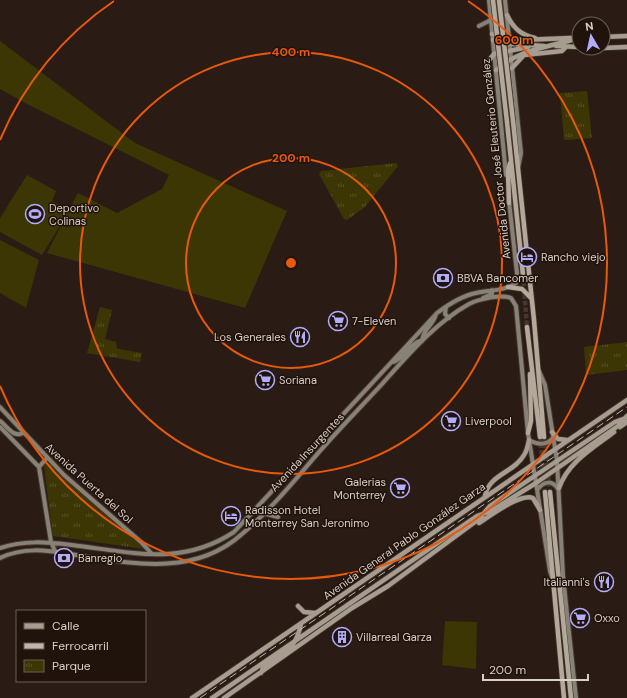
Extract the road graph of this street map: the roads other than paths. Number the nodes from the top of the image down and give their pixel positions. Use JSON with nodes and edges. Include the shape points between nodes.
{"nodes":[{"id":1,"x":488,"y":0,"type":"edge"},
{"id":2,"x":493,"y":0,"type":"edge"},
{"id":3,"x":499,"y":0,"type":"edge"},
{"id":4,"x":505,"y":0,"type":"edge"},
{"id":5,"x":490,"y":13,"type":"junction"},
{"id":6,"x":507,"y":14,"type":"junction"},
{"id":7,"x":491,"y":20,"type":"junction"},
{"id":8,"x":479,"y":26,"type":"dead end"},
{"id":9,"x":492,"y":34,"type":"junction"},
{"id":10,"x":627,"y":36,"type":"edge"},
{"id":11,"x":611,"y":37,"type":"edge"},
{"id":12,"x":509,"y":38,"type":"junction"},
{"id":13,"x":571,"y":38,"type":"edge"},
{"id":14,"x":540,"y":39,"type":"junction"},
{"id":15,"x":493,"y":40,"type":"junction"},
{"id":16,"x":571,"y":40,"type":"edge"},
{"id":17,"x":510,"y":44,"type":"junction"},
{"id":18,"x":536,"y":46,"type":"junction"},
{"id":19,"x":553,"y":46,"type":"junction"},
{"id":20,"x":627,"y":47,"type":"edge"},
{"id":21,"x":566,"y":48,"type":"junction"},
{"id":22,"x":571,"y":48,"type":"edge"},
{"id":23,"x":611,"y":48,"type":"edge"},
{"id":24,"x":494,"y":54,"type":"junction"},
{"id":25,"x":512,"y":55,"type":"junction"},
{"id":26,"x":495,"y":60,"type":"junction"},
{"id":27,"x":506,"y":61,"type":"junction"},
{"id":28,"x":487,"y":63,"type":"dead end"},
{"id":29,"x":512,"y":65,"type":"junction"},
{"id":30,"x":496,"y":70,"type":"junction"},
{"id":31,"x":513,"y":76,"type":"junction"},
{"id":32,"x":497,"y":79,"type":"junction"},
{"id":33,"x":511,"y":162,"type":"junction"},
{"id":34,"x":518,"y":168,"type":"junction"},
{"id":35,"x":509,"y":203,"type":"junction"},
{"id":36,"x":523,"y":275,"type":"tunnel mouth"},
{"id":37,"x":508,"y":287,"type":"junction"},
{"id":38,"x":492,"y":290,"type":"junction"},
{"id":39,"x":532,"y":300,"type":"junction"},
{"id":40,"x":477,"y":301,"type":"junction"},
{"id":41,"x":446,"y":307,"type":"junction"},
{"id":42,"x":436,"y":313,"type":"junction"},
{"id":43,"x":449,"y":318,"type":"junction"},
{"id":44,"x":527,"y":327,"type":"tunnel mouth"},
{"id":45,"x":422,"y":341,"type":"junction"},
{"id":46,"x":392,"y":362,"type":"junction"},
{"id":47,"x":531,"y":363,"type":"junction"},
{"id":48,"x":539,"y":370,"type":"junction"},
{"id":49,"x":627,"y":400,"type":"edge"},
{"id":50,"x":0,"y":407,"type":"edge"},
{"id":51,"x":627,"y":418,"type":"edge"},
{"id":52,"x":0,"y":421,"type":"edge"},
{"id":53,"x":0,"y":427,"type":"edge"},
{"id":54,"x":552,"y":432,"type":"junction"},
{"id":55,"x":23,"y":433,"type":"junction"},
{"id":56,"x":528,"y":433,"type":"junction"},
{"id":57,"x":553,"y":438,"type":"junction"},
{"id":58,"x":529,"y":440,"type":"junction"},
{"id":59,"x":567,"y":440,"type":"junction"},
{"id":60,"x":555,"y":449,"type":"junction"},
{"id":61,"x":569,"y":453,"type":"junction"},
{"id":62,"x":582,"y":453,"type":"junction"},
{"id":63,"x":47,"y":458,"type":"junction"},
{"id":64,"x":557,"y":461,"type":"junction"},
{"id":65,"x":534,"y":463,"type":"junction"},
{"id":66,"x":39,"y":467,"type":"junction"},
{"id":67,"x":558,"y":468,"type":"junction"},
{"id":68,"x":535,"y":476,"type":"junction"},
{"id":69,"x":537,"y":486,"type":"junction"},
{"id":70,"x":559,"y":489,"type":"junction"},
{"id":71,"x":485,"y":496,"type":"junction"},
{"id":72,"x":540,"y":510,"type":"junction"},
{"id":73,"x":263,"y":513,"type":"junction"},
{"id":74,"x":484,"y":513,"type":"junction"},
{"id":75,"x":278,"y":517,"type":"dead end"},
{"id":76,"x":464,"y":530,"type":"junction"},
{"id":77,"x":19,"y":542,"type":"junction"},
{"id":78,"x":51,"y":542,"type":"junction"},
{"id":79,"x":89,"y":547,"type":"junction"},
{"id":80,"x":0,"y":548,"type":"edge"},
{"id":81,"x":21,"y":551,"type":"junction"},
{"id":82,"x":55,"y":551,"type":"junction"},
{"id":83,"x":152,"y":554,"type":"junction"},
{"id":84,"x":87,"y":556,"type":"junction"},
{"id":85,"x":0,"y":558,"type":"edge"},
{"id":86,"x":552,"y":577,"type":"junction"},
{"id":87,"x":298,"y":606,"type":"dead end"},
{"id":88,"x":315,"y":613,"type":"junction"},
{"id":89,"x":301,"y":624,"type":"junction"},
{"id":90,"x":297,"y":638,"type":"junction"},
{"id":91,"x":260,"y":674,"type":"junction"},
{"id":92,"x":192,"y":698,"type":"edge"},
{"id":93,"x":212,"y":698,"type":"edge"},
{"id":94,"x":224,"y":698,"type":"edge"},
{"id":95,"x":564,"y":698,"type":"edge"},
{"id":96,"x":571,"y":698,"type":"edge"},
{"id":97,"x":576,"y":698,"type":"edge"}],
"edges":[{"from":1,"to":5,"type":"main road","name":"Avenida Doctor José Eleuterio González"},
{"from":2,"to":33,"type":"highway","name":"Avenida Doctor José Eleuterio González","bridge":true},
{"from":3,"to":34,"type":"highway","name":"Avenida Doctor José Eleuterio González","bridge":true},
{"from":4,"to":6,"type":"main road"},
{"from":5,"to":6,"type":"main road","via":[[498,20]]},
{"from":5,"to":7,"type":"main road","name":"Avenida Doctor José Eleuterio González"},
{"from":6,"to":12,"type":"main road"},
{"from":6,"to":14,"type":"main road","via":[[518,31]]},
{"from":7,"to":8,"type":"main road"},
{"from":7,"to":9,"type":"main road","name":"Avenida Doctor José Eleuterio González"},
{"from":9,"to":12,"type":"main road"},
{"from":9,"to":15,"type":"main road","name":"Avenida Doctor José Eleuterio González"},
{"from":10,"to":11,"type":"main road"},
{"from":12,"to":14,"type":"main road"},
{"from":12,"to":17,"type":"main road","name":"Avenida Doctor José Eleuterio González"},
{"from":13,"to":14,"type":"main road"},
{"from":15,"to":17,"type":"main road"},
{"from":15,"to":24,"type":"main road","name":"Avenida Doctor José Eleuterio González"},
{"from":16,"to":19,"type":"main road"},
{"from":17,"to":18,"type":"main road"},
{"from":17,"to":25,"type":"main road","name":"Avenida Doctor José Eleuterio González"},
{"from":18,"to":19,"type":"main road"},
{"from":18,"to":25,"type":"main road"},
{"from":19,"to":21,"type":"main road"},
{"from":19,"to":25,"type":"main road"},
{"from":20,"to":23,"type":"main road"},
{"from":21,"to":22,"type":"main road"},
{"from":21,"to":29,"type":"main road","via":[[562,51],[524,55]]},
{"from":24,"to":25,"type":"main road"},
{"from":24,"to":26,"type":"main road","name":"Avenida Doctor José Eleuterio González"},
{"from":24,"to":28,"type":"main road"},
{"from":25,"to":26,"type":"main road"},
{"from":25,"to":27,"type":"main road"},
{"from":25,"to":29,"type":"main road","name":"Avenida Doctor José Eleuterio González"},
{"from":26,"to":30,"type":"main road","name":"Avenida Doctor José Eleuterio González"},
{"from":27,"to":29,"type":"main road"},
{"from":27,"to":30,"type":"main road"},
{"from":29,"to":31,"type":"main road","name":"Avenida Doctor José Eleuterio González"},
{"from":30,"to":32,"type":"main road","name":"Avenida Doctor José Eleuterio González"},
{"from":31,"to":32,"type":"main road","via":[[506,72],[500,74]]},
{"from":31,"to":34,"type":"main road","name":"Avenida Doctor José Eleuterio González","via":[[521,153]]},
{"from":32,"to":35,"type":"main road","name":"Avenida Doctor José Eleuterio González"},
{"from":33,"to":35,"type":"highway","via":[[508,171]]},
{"from":33,"to":36,"type":"highway","name":"Avenida Doctor José Eleuterio González"},
{"from":34,"to":39,"type":"highway","name":"Avenida Doctor José Eleuterio González"},
{"from":35,"to":37,"type":"main road","name":"Avenida Doctor José Eleuterio González","via":[[518,278],[516,283]]},
{"from":37,"to":38,"type":"main road","name":"Avenida Insurgentes"},
{"from":37,"to":39,"type":"highway","via":[[522,289]]},
{"from":38,"to":40,"type":"main road","via":[[492,294]]},
{"from":38,"to":41,"type":"main road","name":"Avenida Insurgentes","via":[[462,298]]},
{"from":39,"to":48,"type":"highway","name":"Avenida Doctor José Eleuterio González"},
{"from":40,"to":43,"type":"main road","name":"Avenida Insurgentes"},
{"from":40,"to":56,"type":"main road","name":"Avenida Insurgentes","via":[[509,297],[514,299]]},
{"from":41,"to":42,"type":"main road","name":"Avenida Insurgentes"},
{"from":41,"to":43,"type":"main road"},
{"from":42,"to":45,"type":"main road","via":[[423,333]]},
{"from":42,"to":46,"type":"main road","name":"Avenida Insurgentes"},
{"from":43,"to":45,"type":"main road","name":"Avenida Insurgentes"},
{"from":44,"to":47,"type":"highway","name":"Avenida Doctor José Eleuterio González"},
{"from":45,"to":46,"type":"main road","via":[[412,345],[399,360]]},
{"from":45,"to":73,"type":"main road","name":"Avenida Insurgentes"},
{"from":46,"to":83,"type":"main road","name":"Avenida Insurgentes","via":[[234,532],[215,544],[193,552]]},
{"from":47,"to":48,"type":"highway","name":"Avenida Doctor José Eleuterio González","via":[[542,437]]},
{"from":47,"to":56,"type":"highway","via":[[531,421]]},
{"from":48,"to":54,"type":"main road"},
{"from":49,"to":59,"type":"main road","name":"Avenida General Pablo González Garza"},
{"from":50,"to":55,"type":"main road","name":"Avenida Puerta del Sol"},
{"from":51,"to":61,"type":"main road","name":"Avenida General Pablo González Garza","via":[[615,422]]},
{"from":51,"to":62,"type":"main road"},
{"from":52,"to":55,"type":"main road","via":[[14,434]]},
{"from":53,"to":66,"type":"main road","name":"Avenida Puerta del Sol"},
{"from":54,"to":57,"type":"main road"},
{"from":54,"to":59,"type":"main road","via":[[558,439]]},
{"from":55,"to":63,"type":"main road","name":"Avenida Puerta del Sol"},
{"from":56,"to":58,"type":"main road"},
{"from":57,"to":58,"type":"main road","via":[[543,444]]},
{"from":57,"to":60,"type":"main road"},
{"from":58,"to":65,"type":"main road"},
{"from":58,"to":71,"type":"main road","via":[[524,456],[489,485]]},
{"from":59,"to":60,"type":"main road","name":"Avenida General Pablo González Garza"},
{"from":60,"to":64,"type":"main road"},
{"from":60,"to":65,"type":"main road","name":"Avenida General Pablo González Garza"},
{"from":61,"to":62,"type":"main road"},
{"from":61,"to":64,"type":"main road","name":"Avenida General Pablo González Garza"},
{"from":62,"to":67,"type":"main road","name":"Avenida General Pablo González Garza"},
{"from":62,"to":70,"type":"main road","via":[[567,470]]},
{"from":63,"to":66,"type":"main road"},
{"from":63,"to":83,"type":"main road","name":"Avenida Puerta del Sol"},
{"from":64,"to":67,"type":"main road"},
{"from":64,"to":68,"type":"main road","name":"Avenida General Pablo González Garza"},
{"from":65,"to":68,"type":"main road"},
{"from":65,"to":71,"type":"main road","name":"Avenida General Pablo González Garza"},
{"from":66,"to":78,"type":"main road","name":"Avenida Puerta del Sol"},
{"from":67,"to":69,"type":"main road","name":"Avenida General Pablo González Garza"},
{"from":67,"to":70,"type":"main road"},
{"from":68,"to":69,"type":"main road"},
{"from":68,"to":74,"type":"main road","name":"Avenida General Pablo González Garza","via":[[490,506]]},
{"from":69,"to":70,"type":"main road","via":[[549,482]]},
{"from":69,"to":72,"type":"main road"},
{"from":69,"to":74,"type":"main road","name":"Avenida General Pablo González Garza"},
{"from":70,"to":97,"type":"main road","via":[[563,576]]},
{"from":71,"to":88,"type":"main road","name":"Avenida General Pablo González Garza"},
{"from":72,"to":76,"type":"main road","via":[[533,498],[522,498]]},
{"from":72,"to":86,"type":"main road"},
{"from":73,"to":75,"type":"main road"},
{"from":73,"to":84,"type":"main road","name":"Avenida Insurgentes","via":[[228,546],[201,559],[152,565]]},
{"from":74,"to":76,"type":"main road","name":"Avenida General Pablo González Garza"},
{"from":74,"to":90,"type":"main road","name":"Avenida General Pablo González Garza"},
{"from":76,"to":91,"type":"main road","name":"Avenida General Pablo González Garza"},
{"from":77,"to":78,"type":"main road","name":"Avenida Insurgentes"},
{"from":77,"to":80,"type":"main road","name":"Avenida Insurgentes"},
{"from":77,"to":81,"type":"main road","via":[[22,546]]},
{"from":78,"to":79,"type":"main road","name":"Avenida Insurgentes"},
{"from":78,"to":82,"type":"main road","name":"Avenida Puerta del Sol"},
{"from":79,"to":83,"type":"main road","name":"Avenida Insurgentes"},
{"from":79,"to":84,"type":"main road","via":[[84,550]]},
{"from":81,"to":82,"type":"main road","name":"Avenida Insurgentes"},
{"from":81,"to":85,"type":"main road","name":"Avenida Insurgentes"},
{"from":82,"to":84,"type":"main road","name":"Avenida Insurgentes"},
{"from":86,"to":95,"type":"highway"},
{"from":86,"to":96,"type":"highway","via":[[548,492]]},
{"from":87,"to":88,"type":"main road","via":[[304,612]]},
{"from":88,"to":89,"type":"main road","name":"Avenida General Pablo González Garza"},
{"from":89,"to":90,"type":"main road"},
{"from":89,"to":92,"type":"main road","name":"Avenida General Pablo González Garza"},
{"from":90,"to":91,"type":"main road","via":[[293,646],[263,668]]},
{"from":90,"to":93,"type":"main road","name":"Avenida General Pablo González Garza"},
{"from":91,"to":94,"type":"main road","name":"Avenida General Pablo González Garza"}]}
